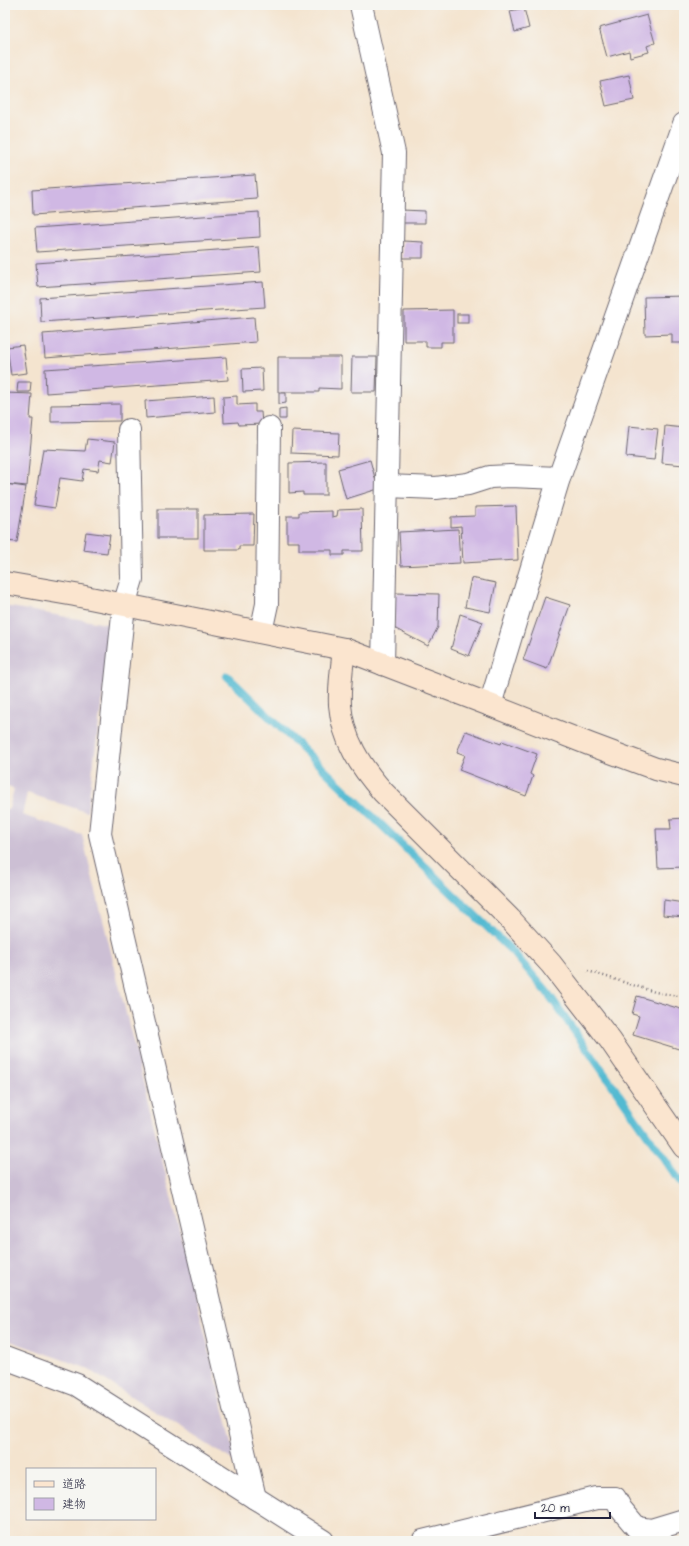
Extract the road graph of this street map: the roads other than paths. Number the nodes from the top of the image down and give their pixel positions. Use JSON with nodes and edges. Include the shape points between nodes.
{"nodes":[{"id":1,"x":361,"y":5,"type":"edge"},
{"id":2,"x":684,"y":124,"type":"edge"},
{"id":3,"x":269,"y":428,"type":"dead end"},
{"id":4,"x":129,"y":430,"type":"dead end"},
{"id":5,"x":559,"y":478,"type":"junction"},
{"id":6,"x":387,"y":486,"type":"junction"},
{"id":7,"x":5,"y":583,"type":"edge"},
{"id":8,"x":124,"y":605,"type":"junction"},
{"id":9,"x":261,"y":632,"type":"junction"},
{"id":10,"x":344,"y":649,"type":"junction"},
{"id":11,"x":383,"y":664,"type":"junction"},
{"id":12,"x":490,"y":704,"type":"junction"},
{"id":13,"x":684,"y":776,"type":"edge"},
{"id":14,"x":684,"y":1147,"type":"edge"},
{"id":15,"x":5,"y":1358,"type":"edge"},
{"id":16,"x":255,"y":1498,"type":"junction"},
{"id":17,"x":684,"y":1520,"type":"edge"},
{"id":18,"x":323,"y":1541,"type":"edge"},
{"id":19,"x":423,"y":1541,"type":"edge"}],
"edges":[{"from":1,"to":6,"type":"street","via":[[394,153]]},
{"from":2,"to":5,"type":"street"},
{"from":3,"to":9,"type":"street","via":[[267,604]]},
{"from":4,"to":8,"type":"street","via":[[132,579]]},
{"from":5,"to":6,"type":"street","via":[[510,476],[490,477],[468,484],[436,488]]},
{"from":5,"to":12,"type":"street"},
{"from":6,"to":11,"type":"street"},
{"from":7,"to":8,"type":"street"},
{"from":8,"to":9,"type":"street"},
{"from":8,"to":16,"type":"street","via":[[100,834]]},
{"from":9,"to":10,"type":"street"},
{"from":10,"to":11,"type":"street"},
{"from":10,"to":14,"type":"street","via":[[340,704],[345,733],[356,758],[368,776],[510,920],[561,976],[610,1040]]},
{"from":11,"to":12,"type":"street"},
{"from":12,"to":13,"type":"street","via":[[656,769]]},
{"from":15,"to":16,"type":"street","via":[[77,1385]]},
{"from":16,"to":18,"type":"street"},
{"from":17,"to":19,"type":"street","via":[[651,1530],[637,1528],[615,1498],[597,1498]]}]}
